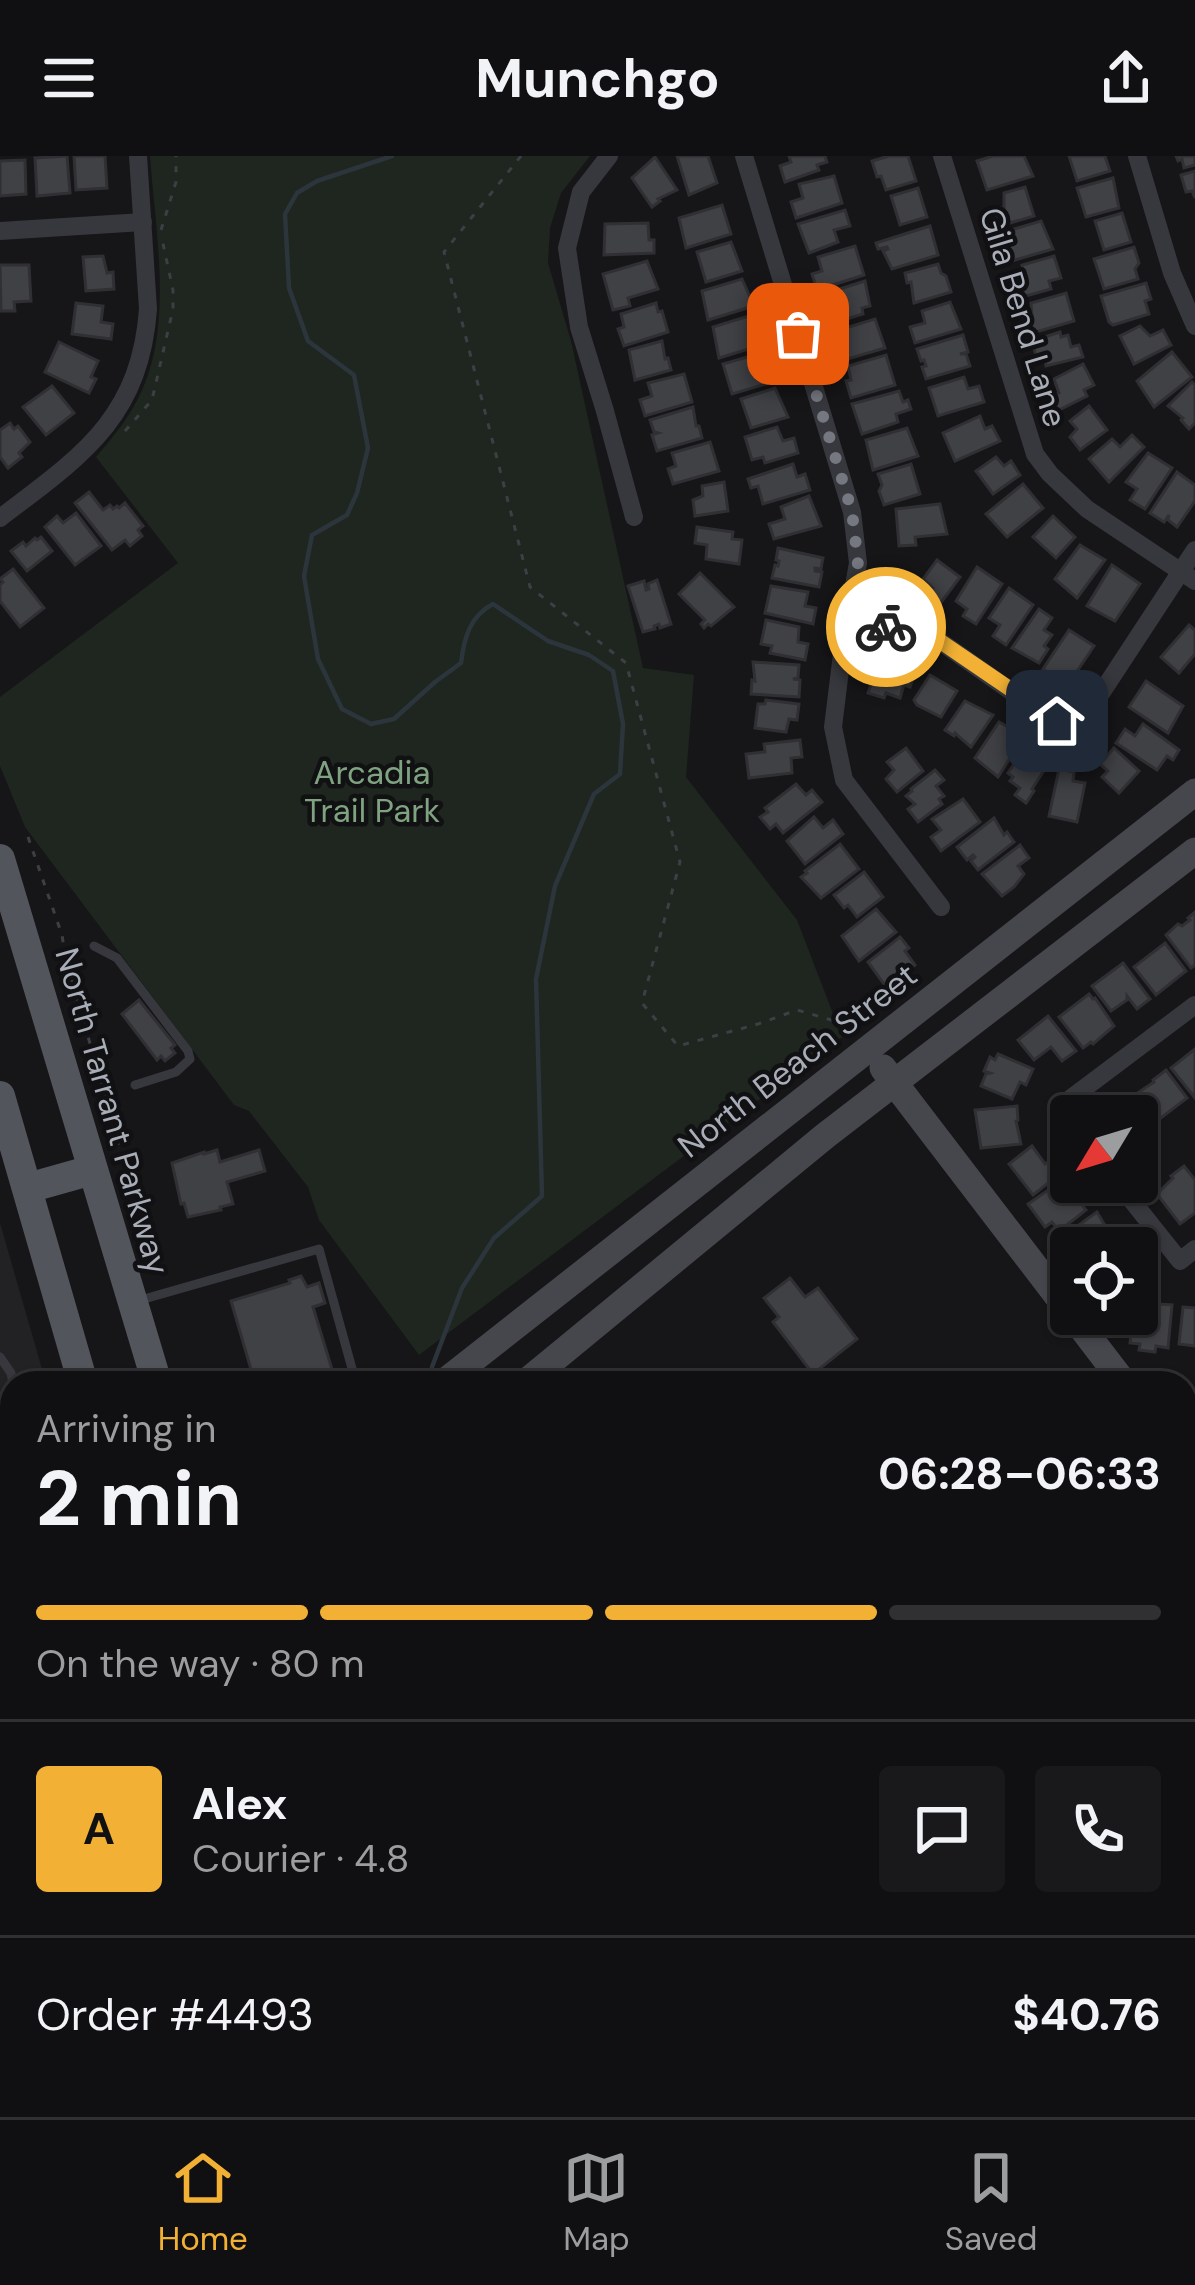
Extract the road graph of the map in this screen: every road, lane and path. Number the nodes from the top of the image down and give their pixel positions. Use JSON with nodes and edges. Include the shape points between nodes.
{"nodes":[{"id":1,"x":138,"y":156,"type":"edge"},
{"id":2,"x":521,"y":156,"type":"edge"},
{"id":3,"x":609,"y":156,"type":"edge"},
{"id":4,"x":744,"y":156,"type":"edge"},
{"id":5,"x":942,"y":156,"type":"edge"},
{"id":6,"x":1137,"y":156,"type":"edge"},
{"id":7,"x":142,"y":222,"type":"junction"},
{"id":8,"x":0,"y":231,"type":"edge"},
{"id":9,"x":1195,"y":326,"type":"edge"},
{"id":10,"x":0,"y":518,"type":"edge"},
{"id":11,"x":634,"y":518,"type":"dead end"},
{"id":12,"x":1195,"y":550,"type":"edge"},
{"id":13,"x":1190,"y":580,"type":"edge"},
{"id":14,"x":849,"y":621,"type":"junction"},
{"id":15,"x":1195,"y":792,"type":"edge"},
{"id":16,"x":28,"y":838,"type":"dead end"},
{"id":17,"x":1195,"y":851,"type":"edge"},
{"id":18,"x":0,"y":859,"type":"edge"},
{"id":19,"x":940,"y":907,"type":"dead end"},
{"id":20,"x":0,"y":911,"type":"edge"},
{"id":21,"x":27,"y":945,"type":"junction"},
{"id":22,"x":94,"y":946,"type":"dead end"},
{"id":23,"x":1195,"y":1004,"type":"edge"},
{"id":24,"x":864,"y":1043,"type":"junction"},
{"id":25,"x":894,"y":1082,"type":"junction"},
{"id":26,"x":135,"y":1085,"type":"dead end"},
{"id":27,"x":1089,"y":1095,"type":"edge"},
{"id":28,"x":0,"y":1096,"type":"edge"},
{"id":29,"x":121,"y":1150,"type":"dead end"},
{"id":30,"x":92,"y":1170,"type":"junction"},
{"id":31,"x":28,"y":1188,"type":"junction"},
{"id":32,"x":1137,"y":1203,"type":"edge"},
{"id":33,"x":668,"y":1208,"type":"junction"},
{"id":34,"x":695,"y":1244,"type":"junction"},
{"id":35,"x":1187,"y":1255,"type":"edge"},
{"id":36,"x":131,"y":1302,"type":"junction"},
{"id":37,"x":80,"y":1371,"type":"edge"},
{"id":38,"x":153,"y":1371,"type":"edge"},
{"id":39,"x":353,"y":1371,"type":"edge"},
{"id":40,"x":469,"y":1371,"type":"edge"},
{"id":41,"x":539,"y":1371,"type":"edge"},
{"id":42,"x":1115,"y":1371,"type":"edge"}],
"edges":[{"from":1,"to":7,"type":"street"},
{"from":2,"to":24,"type":"path","via":[[444,252],[530,587],[626,663],[680,862],[642,1004],[678,1046],[797,1010],[842,1023]]},
{"from":3,"to":11,"type":"street","via":[[581,192],[567,248],[579,327]]},
{"from":4,"to":14,"type":"street","via":[[852,512],[858,562]]},
{"from":5,"to":13,"type":"street","name":"Gila Bend Lane","via":[[1035,454],[1087,509]]},
{"from":6,"to":9,"type":"street"},
{"from":7,"to":8,"type":"street"},
{"from":7,"to":10,"type":"street","via":[[147,332],[133,380],[96,441]]},
{"from":12,"to":13,"type":"street"},
{"from":13,"to":14,"type":"street","via":[[1073,721],[1041,712],[931,635]]},
{"from":14,"to":19,"type":"street","via":[[833,727],[844,780]]},
{"from":15,"to":24,"type":"main road","name":"North Beach Street"},
{"from":16,"to":29,"type":"path"},
{"from":17,"to":25,"type":"main road"},
{"from":18,"to":21,"type":"main road","name":"North Tarrant Parkway"},
{"from":20,"to":21,"type":"main road"},
{"from":21,"to":30,"type":"main road","name":"North Tarrant Parkway"},
{"from":22,"to":26,"type":"lane","via":[[117,958],[188,1051],[176,1072]]},
{"from":23,"to":27,"type":"street"},
{"from":24,"to":25,"type":"main road"},
{"from":24,"to":33,"type":"main road","name":"North Beach Street"},
{"from":25,"to":34,"type":"main road"},
{"from":25,"to":42,"type":"main road"},
{"from":28,"to":31,"type":"main road"},
{"from":30,"to":31,"type":"main road"},
{"from":30,"to":36,"type":"main road","name":"North Tarrant Parkway"},
{"from":31,"to":37,"type":"main road"},
{"from":32,"to":35,"type":"street"},
{"from":33,"to":34,"type":"main road"},
{"from":33,"to":40,"type":"main road","name":"North Beach Street"},
{"from":34,"to":41,"type":"main road"},
{"from":36,"to":38,"type":"main road","name":"North Tarrant Parkway"},
{"from":36,"to":39,"type":"lane","via":[[319,1250]]}]}
